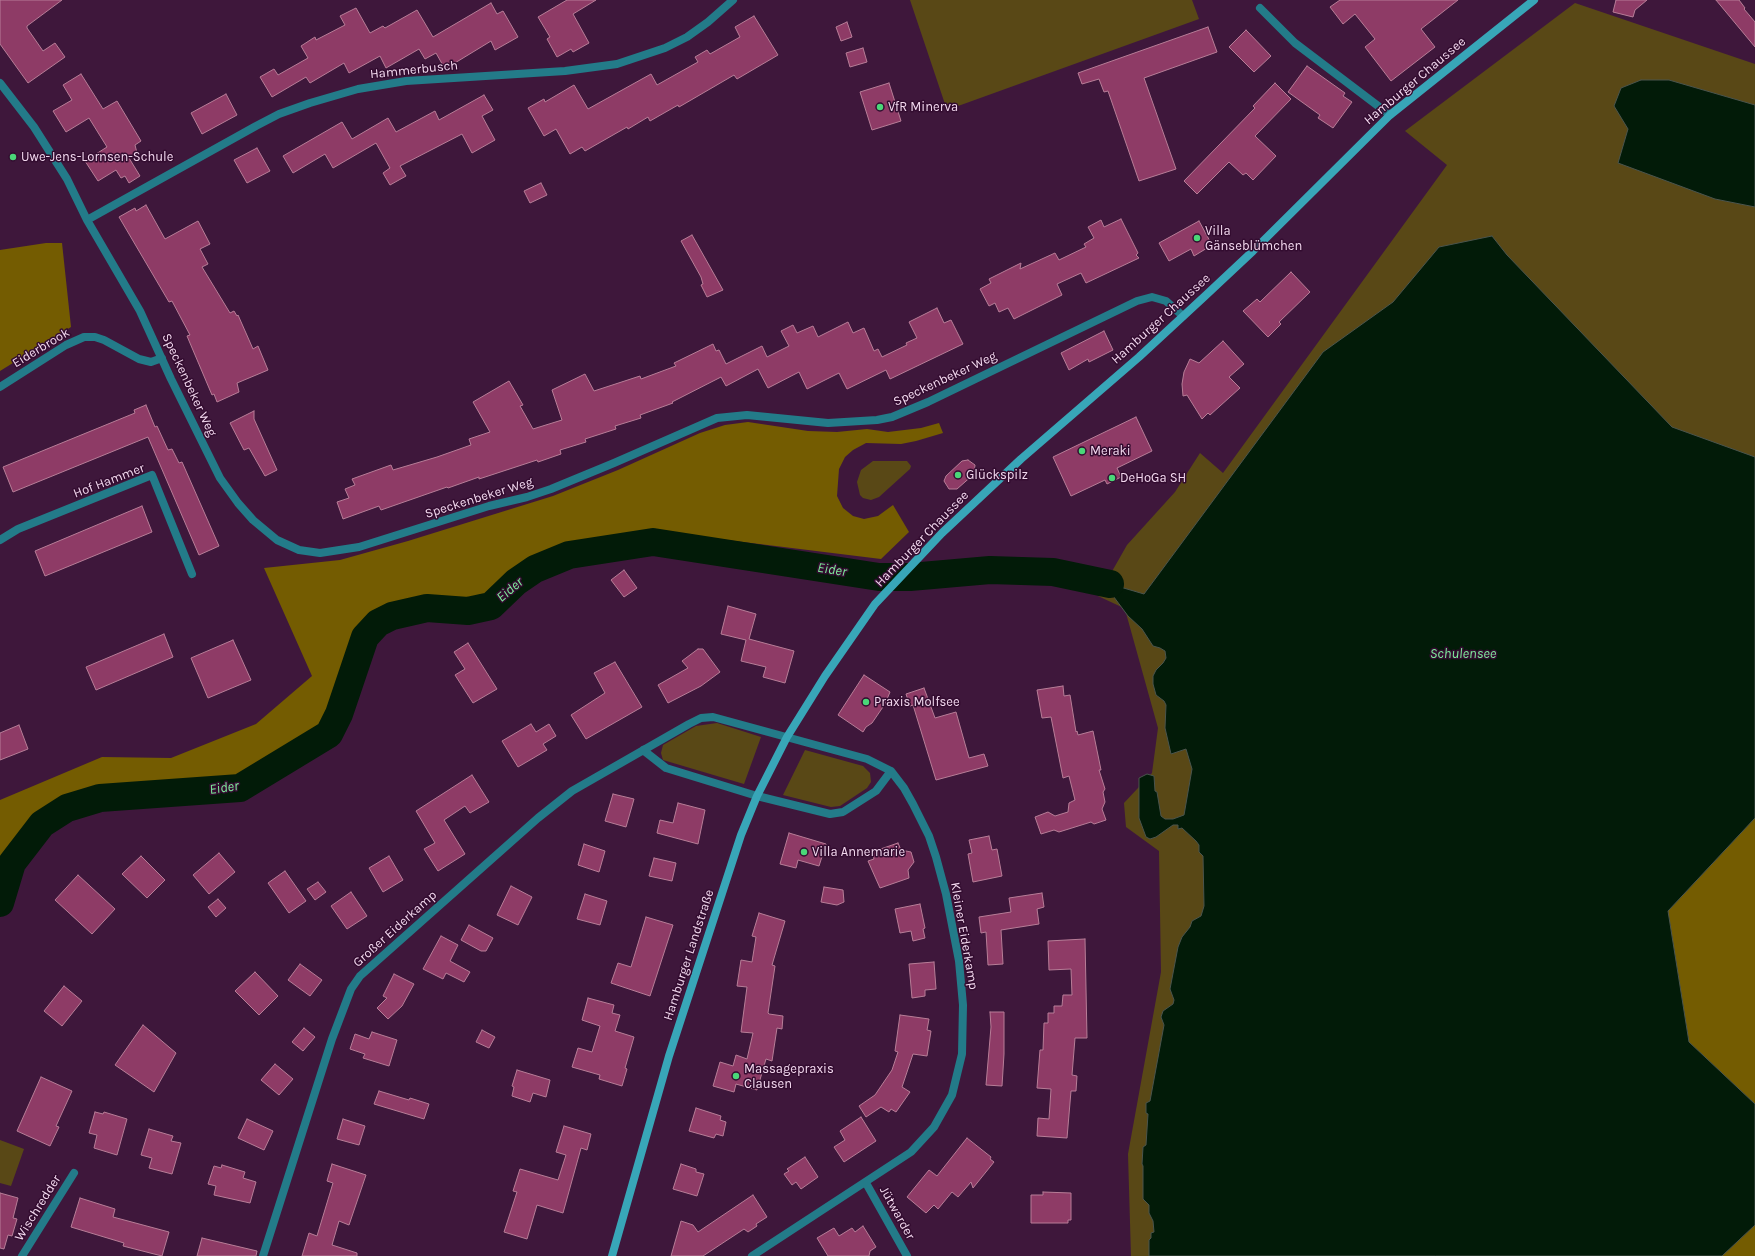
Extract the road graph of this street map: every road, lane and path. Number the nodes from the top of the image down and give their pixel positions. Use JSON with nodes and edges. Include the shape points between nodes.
{"nodes":[{"id":1,"x":733,"y":0,"type":"edge"},
{"id":2,"x":1534,"y":0,"type":"edge"},
{"id":3,"x":1260,"y":8,"type":"dead end"},
{"id":4,"x":0,"y":83,"type":"edge"},
{"id":5,"x":1390,"y":115,"type":"junction"},
{"id":6,"x":87,"y":220,"type":"junction"},
{"id":7,"x":1183,"y":316,"type":"junction"},
{"id":8,"x":162,"y":358,"type":"junction"},
{"id":9,"x":0,"y":387,"type":"edge"},
{"id":10,"x":0,"y":540,"type":"edge"},
{"id":11,"x":192,"y":574,"type":"dead end"},
{"id":12,"x":825,"y":676,"type":"joint"},
{"id":13,"x":787,"y":737,"type":"junction"},
{"id":14,"x":643,"y":750,"type":"junction"},
{"id":15,"x":891,"y":771,"type":"junction"},
{"id":16,"x":757,"y":796,"type":"junction"},
{"id":17,"x":74,"y":1173,"type":"dead end"},
{"id":18,"x":866,"y":1183,"type":"junction"},
{"id":19,"x":22,"y":1256,"type":"edge"},
{"id":20,"x":264,"y":1256,"type":"edge"},
{"id":21,"x":612,"y":1256,"type":"edge"},
{"id":22,"x":752,"y":1256,"type":"edge"},
{"id":23,"x":907,"y":1256,"type":"edge"}],
"edges":[{"from":1,"to":6,"type":"street","name":"Hammerbusch","via":[[687,37],[665,48],[617,64],[565,71],[406,81],[358,89],[310,103],[279,114],[256,126]]},
{"from":2,"to":5,"type":"main road","name":"Hamburger Chaussee"},
{"from":3,"to":5,"type":"street","via":[[1295,43]]},
{"from":4,"to":6,"type":"street","name":"Speckenbeker Weg","via":[[34,127],[68,179]]},
{"from":5,"to":7,"type":"main road","name":"Hamburger Chaussee","via":[[1253,251]]},
{"from":6,"to":8,"type":"street","name":"Speckenbeker Weg","via":[[140,311]]},
{"from":7,"to":8,"type":"street","name":"Speckenbeker Weg","via":[[1166,301],[1152,297],[1137,301],[892,417],[828,423],[748,415],[717,418],[551,489],[359,547],[320,552],[299,550],[277,540],[253,520],[238,503],[220,478]]},
{"from":7,"to":12,"type":"main road","name":"Hamburger Chaussee","via":[[1140,357],[1020,459],[935,540],[875,604]]},
{"from":8,"to":9,"type":"street","name":"Eiderbrook","via":[[151,362],[139,359],[104,340],[84,337],[66,345]]},
{"from":10,"to":11,"type":"street","name":"Hof Hammer","via":[[18,530],[152,475]]},
{"from":12,"to":13,"type":"main road","name":"Hamburger Landstraße"},
{"from":13,"to":14,"type":"street","name":"Großer Eiderkamp","via":[[722,718],[707,717],[689,724]]},
{"from":13,"to":15,"type":"street","name":"Kleiner Eiderkamp","via":[[867,759]]},
{"from":13,"to":16,"type":"main road","name":"Hamburger Landstraße"},
{"from":14,"to":16,"type":"street","via":[[666,768]]},
{"from":14,"to":20,"type":"street","name":"Großer Eiderkamp","via":[[572,791],[538,818],[360,976],[351,989],[332,1039]]},
{"from":15,"to":16,"type":"street","via":[[876,791],[843,812],[830,814]]},
{"from":15,"to":18,"type":"street","name":"Kleiner Eiderkamp","via":[[907,793],[929,836],[946,894],[958,961],[962,1005],[962,1054],[952,1095],[934,1127],[911,1152]]},
{"from":16,"to":21,"type":"main road","name":"Hamburger Landstraße","via":[[741,835],[669,1056]]},
{"from":17,"to":19,"type":"street","name":"Wischredder"},
{"from":18,"to":22,"type":"street","name":"Kleiner Eiderkamp"},
{"from":18,"to":23,"type":"street","name":"Jütwarder"}]}
